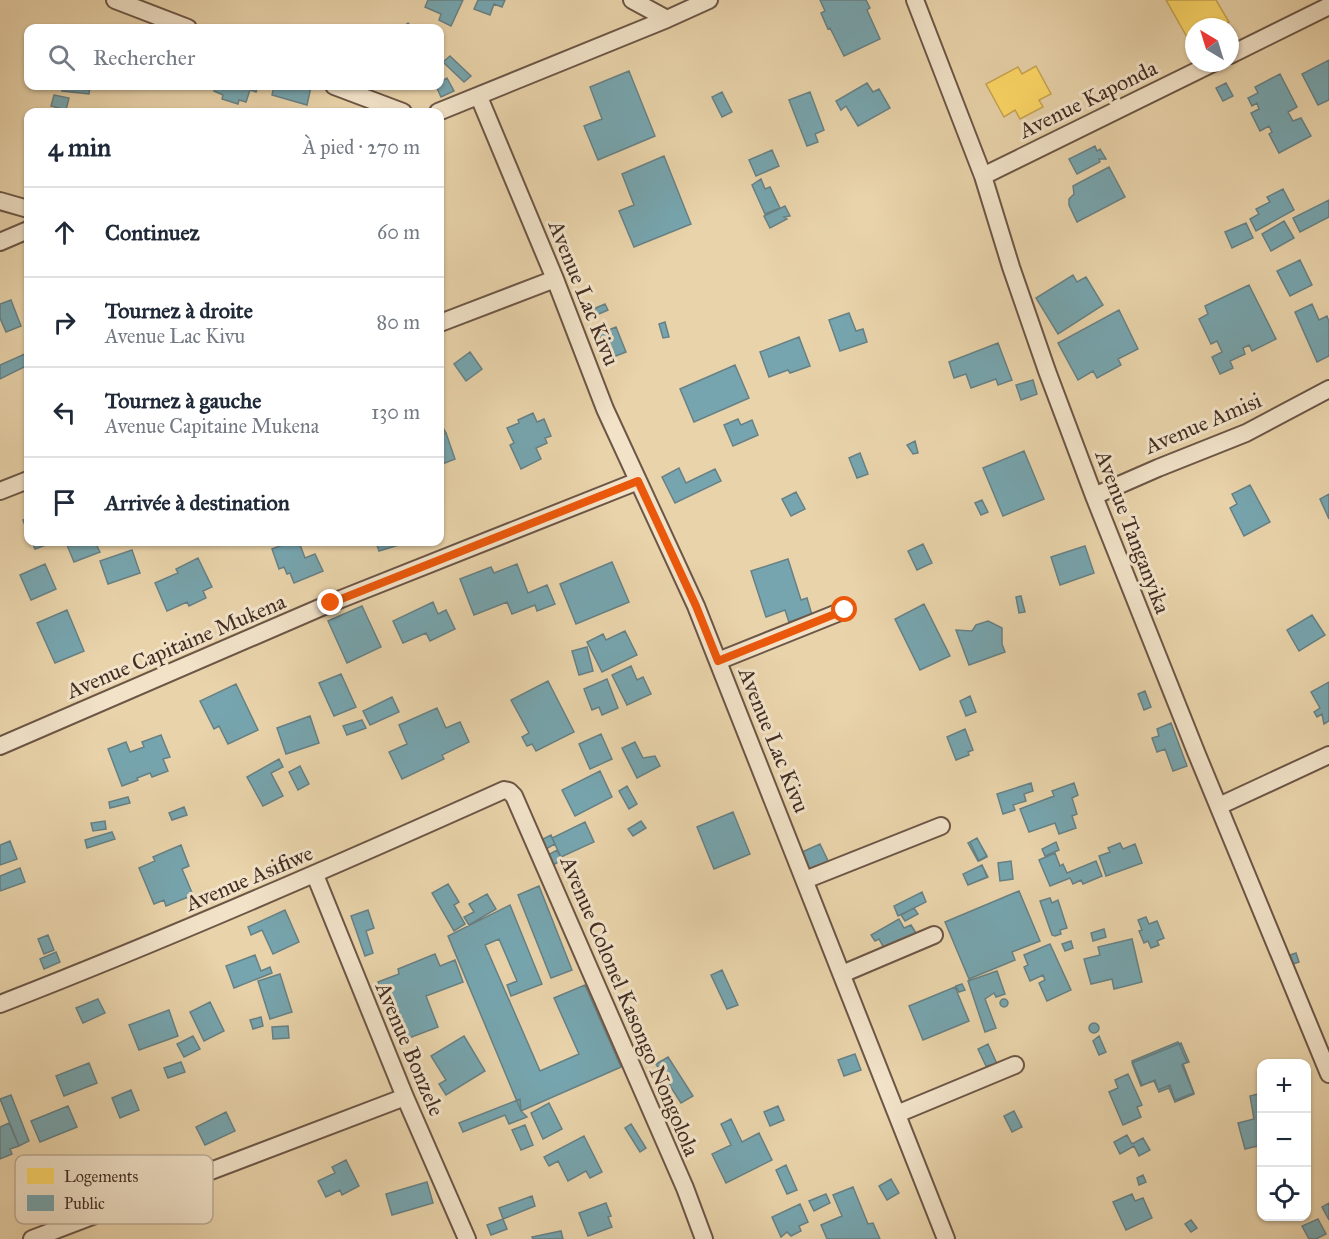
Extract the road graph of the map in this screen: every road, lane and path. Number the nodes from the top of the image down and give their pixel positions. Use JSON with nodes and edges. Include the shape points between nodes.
{"nodes":[{"id":1,"x":115,"y":0,"type":"edge"},
{"id":2,"x":632,"y":0,"type":"edge"},
{"id":3,"x":709,"y":0,"type":"edge"},
{"id":4,"x":915,"y":0,"type":"edge"},
{"id":5,"x":1329,"y":6,"type":"edge"},
{"id":6,"x":667,"y":19,"type":"junction"},
{"id":7,"x":178,"y":24,"type":"edge"},
{"id":8,"x":1239,"y":51,"type":"edge"},
{"id":9,"x":1195,"y":72,"type":"edge"},
{"id":10,"x":345,"y":90,"type":"edge"},
{"id":11,"x":479,"y":97,"type":"junction"},
{"id":12,"x":392,"y":108,"type":"edge"},
{"id":13,"x":444,"y":110,"type":"edge"},
{"id":14,"x":984,"y":176,"type":"junction"},
{"id":15,"x":0,"y":201,"type":"edge"},
{"id":16,"x":24,"y":208,"type":"edge"},
{"id":17,"x":24,"y":232,"type":"edge"},
{"id":18,"x":0,"y":242,"type":"edge"},
{"id":19,"x":555,"y":279,"type":"junction"},
{"id":20,"x":444,"y":321,"type":"edge"},
{"id":21,"x":1329,"y":389,"type":"edge"},
{"id":22,"x":638,"y":481,"type":"junction"},
{"id":23,"x":24,"y":482,"type":"edge"},
{"id":24,"x":0,"y":491,"type":"edge"},
{"id":25,"x":1094,"y":496,"type":"junction"},
{"id":26,"x":845,"y":610,"type":"dead end"},
{"id":27,"x":718,"y":661,"type":"junction"},
{"id":28,"x":0,"y":746,"type":"edge"},
{"id":29,"x":1329,"y":755,"type":"edge"},
{"id":30,"x":512,"y":792,"type":"joint"},
{"id":31,"x":1219,"y":806,"type":"junction"},
{"id":32,"x":941,"y":826,"type":"dead end"},
{"id":33,"x":315,"y":875,"type":"junction"},
{"id":34,"x":805,"y":880,"type":"junction"},
{"id":35,"x":934,"y":935,"type":"dead end"},
{"id":36,"x":842,"y":974,"type":"junction"},
{"id":37,"x":0,"y":1004,"type":"edge"},
{"id":38,"x":1015,"y":1065,"type":"dead end"},
{"id":39,"x":1329,"y":1074,"type":"edge"},
{"id":40,"x":405,"y":1097,"type":"junction"},
{"id":41,"x":897,"y":1114,"type":"junction"},
{"id":42,"x":213,"y":1170,"type":"edge"},
{"id":43,"x":71,"y":1224,"type":"edge"},
{"id":44,"x":32,"y":1239,"type":"edge"},
{"id":45,"x":467,"y":1239,"type":"edge"},
{"id":46,"x":704,"y":1239,"type":"edge"},
{"id":47,"x":946,"y":1239,"type":"edge"}],
"edges":[{"from":1,"to":7,"type":"street"},
{"from":2,"to":6,"type":"street"},
{"from":3,"to":6,"type":"street"},
{"from":4,"to":14,"type":"street","name":"Avenue Tanganyika"},
{"from":5,"to":8,"type":"street"},
{"from":6,"to":11,"type":"street"},
{"from":9,"to":14,"type":"street","name":"Avenue Kaponda"},
{"from":10,"to":12,"type":"street"},
{"from":11,"to":13,"type":"street"},
{"from":11,"to":19,"type":"street","name":"Avenue Lac Kivu"},
{"from":14,"to":25,"type":"street","name":"Avenue Tanganyika","via":[[1011,267]]},
{"from":15,"to":16,"type":"street"},
{"from":17,"to":18,"type":"street"},
{"from":19,"to":20,"type":"street"},
{"from":19,"to":22,"type":"street","name":"Avenue Lac Kivu","via":[[605,409]]},
{"from":21,"to":25,"type":"street","name":"Avenue Amisi","via":[[1246,433]]},
{"from":22,"to":27,"type":"street","name":"Avenue Lac Kivu"},
{"from":22,"to":28,"type":"street","name":"Avenue Capitaine Mukena","via":[[331,603]]},
{"from":23,"to":24,"type":"street"},
{"from":25,"to":31,"type":"street","name":"Avenue Tanganyika"},
{"from":26,"to":27,"type":"street"},
{"from":27,"to":34,"type":"street","name":"Avenue Lac Kivu"},
{"from":29,"to":31,"type":"street"},
{"from":30,"to":33,"type":"street","name":"Avenue Asifiwe","via":[[504,790]]},
{"from":30,"to":46,"type":"street","name":"Avenue Colonel Kasongo Nongolola"},
{"from":31,"to":39,"type":"street","name":"Avenue Tanganyika"},
{"from":32,"to":34,"type":"street"},
{"from":33,"to":37,"type":"street","name":"Avenue Asifiwe"},
{"from":33,"to":40,"type":"street","name":"Avenue Bonzele"},
{"from":34,"to":36,"type":"street","name":"Avenue Lac Kivu"},
{"from":35,"to":36,"type":"street"},
{"from":36,"to":41,"type":"street","name":"Avenue Lac Kivu"},
{"from":38,"to":41,"type":"street"},
{"from":40,"to":42,"type":"street"},
{"from":40,"to":45,"type":"street","name":"Avenue Bonzele"},
{"from":41,"to":47,"type":"street","name":"Avenue Lac Kivu"},
{"from":43,"to":44,"type":"street"}]}
